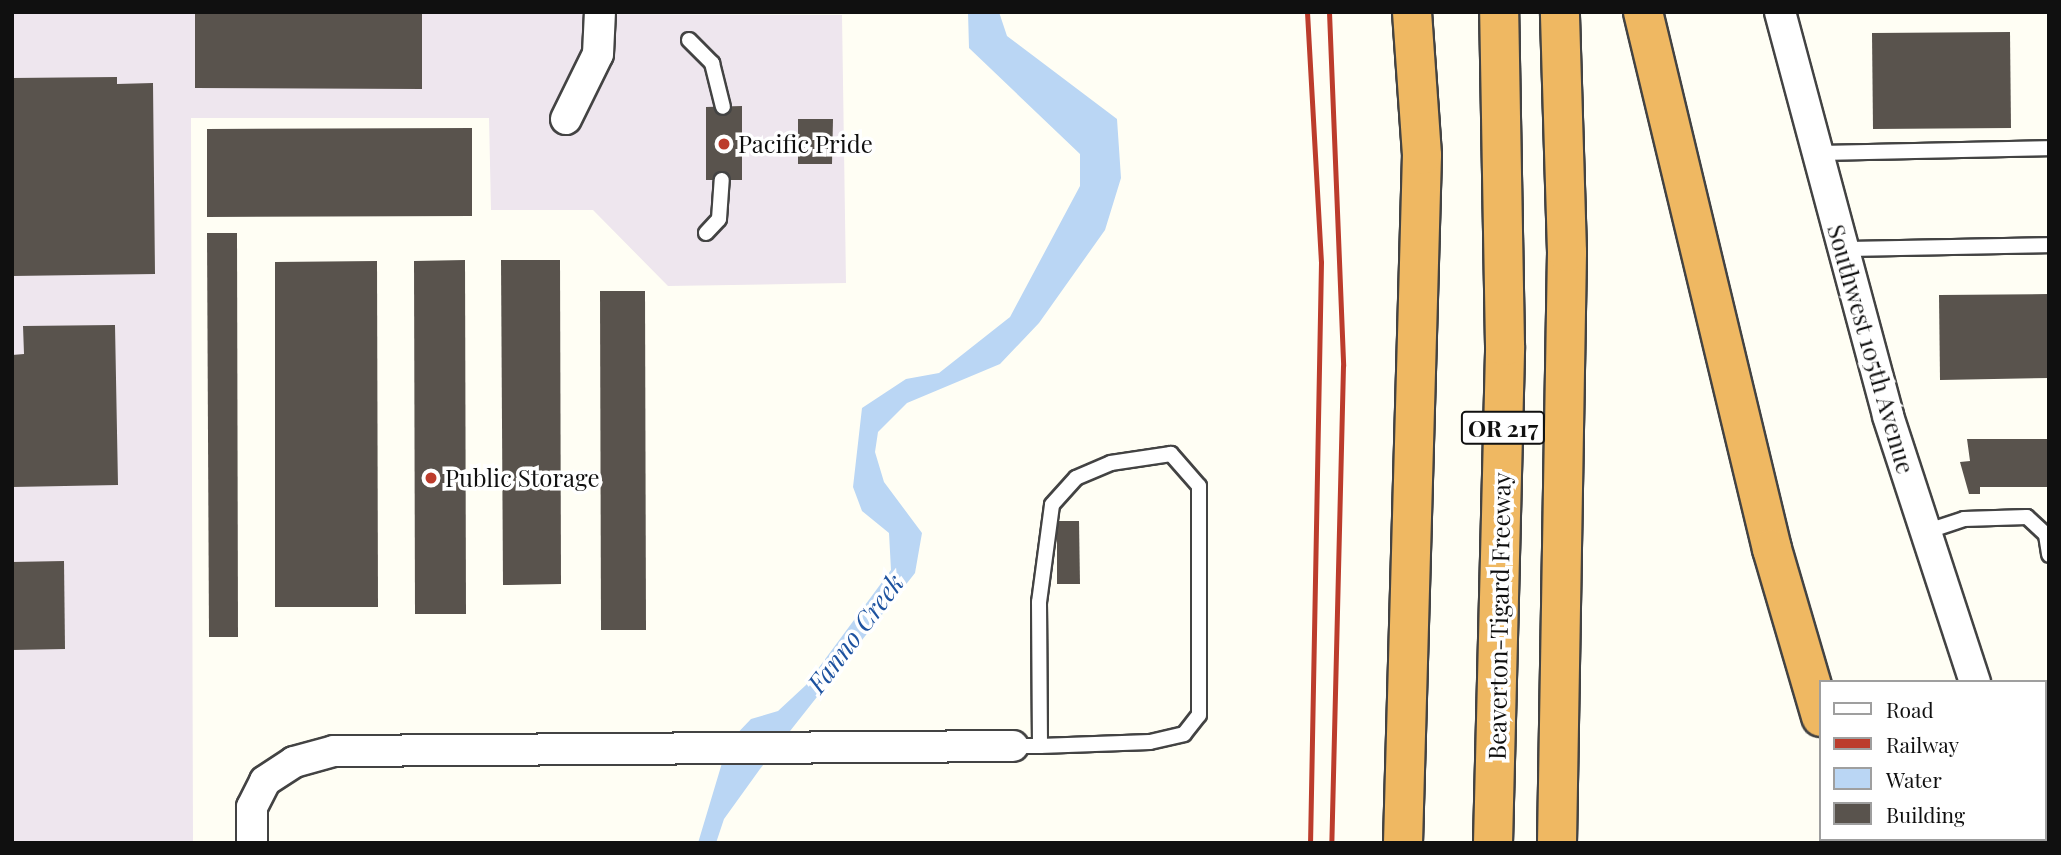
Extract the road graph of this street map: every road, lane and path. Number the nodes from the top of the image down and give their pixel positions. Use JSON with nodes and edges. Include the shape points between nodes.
{"nodes":[{"id":1,"x":600,"y":12,"type":"edge"},
{"id":2,"x":1412,"y":12,"type":"edge"},
{"id":3,"x":1499,"y":12,"type":"edge"},
{"id":4,"x":1560,"y":12,"type":"edge"},
{"id":5,"x":1643,"y":12,"type":"edge"},
{"id":6,"x":1780,"y":12,"type":"edge"},
{"id":7,"x":689,"y":40,"type":"dead end"},
{"id":8,"x":723,"y":107,"type":"dead end"},
{"id":9,"x":566,"y":119,"type":"dead end"},
{"id":10,"x":2049,"y":148,"type":"edge"},
{"id":11,"x":1815,"y":153,"type":"junction"},
{"id":12,"x":722,"y":180,"type":"dead end"},
{"id":13,"x":706,"y":233,"type":"dead end"},
{"id":14,"x":2049,"y":245,"type":"edge"},
{"id":15,"x":1842,"y":249,"type":"junction"},
{"id":16,"x":1926,"y":532,"type":"junction"},
{"id":17,"x":2049,"y":555,"type":"edge"},
{"id":18,"x":1974,"y":680,"type":"edge"},
{"id":19,"x":1820,"y":714,"type":"edge"},
{"id":20,"x":1027,"y":746,"type":"junction"},
{"id":21,"x":252,"y":843,"type":"edge"},
{"id":22,"x":1403,"y":843,"type":"edge"},
{"id":23,"x":1493,"y":843,"type":"edge"},
{"id":24,"x":1557,"y":843,"type":"edge"}],
"edges":[{"from":1,"to":9,"type":"street","via":[[598,54]]},
{"from":2,"to":22,"type":"highway","via":[[1422,155]]},
{"from":3,"to":23,"type":"highway","name":"Beaverton-Tigard Freeway","number":"OR 217","via":[[1505,346]]},
{"from":4,"to":24,"type":"highway","number":"OR 217","via":[[1567,253]]},
{"from":5,"to":19,"type":"highway","via":[[1772,549]]},
{"from":6,"to":11,"type":"street","name":"Southwest 105th Avenue"},
{"from":7,"to":8,"type":"lane","via":[[712,64]]},
{"from":10,"to":11,"type":"lane"},
{"from":11,"to":15,"type":"street","name":"Southwest 105th Avenue"},
{"from":12,"to":13,"type":"lane","via":[[719,219]]},
{"from":14,"to":15,"type":"lane"},
{"from":15,"to":16,"type":"street","name":"Southwest 105th Avenue"},
{"from":16,"to":17,"type":"lane","via":[[1964,519],[2027,517],[2046,535]]},
{"from":16,"to":18,"type":"street","name":"Southwest 105th Avenue"},
{"from":20,"to":20,"type":"lane","via":[[1038,603],[1052,505],[1076,478],[1111,463],[1171,454],[1199,486],[1199,715],[1184,734],[1150,741]]},
{"from":20,"to":21,"type":"street","via":[[708,753],[334,751],[294,762],[265,781],[252,807]]}]}
